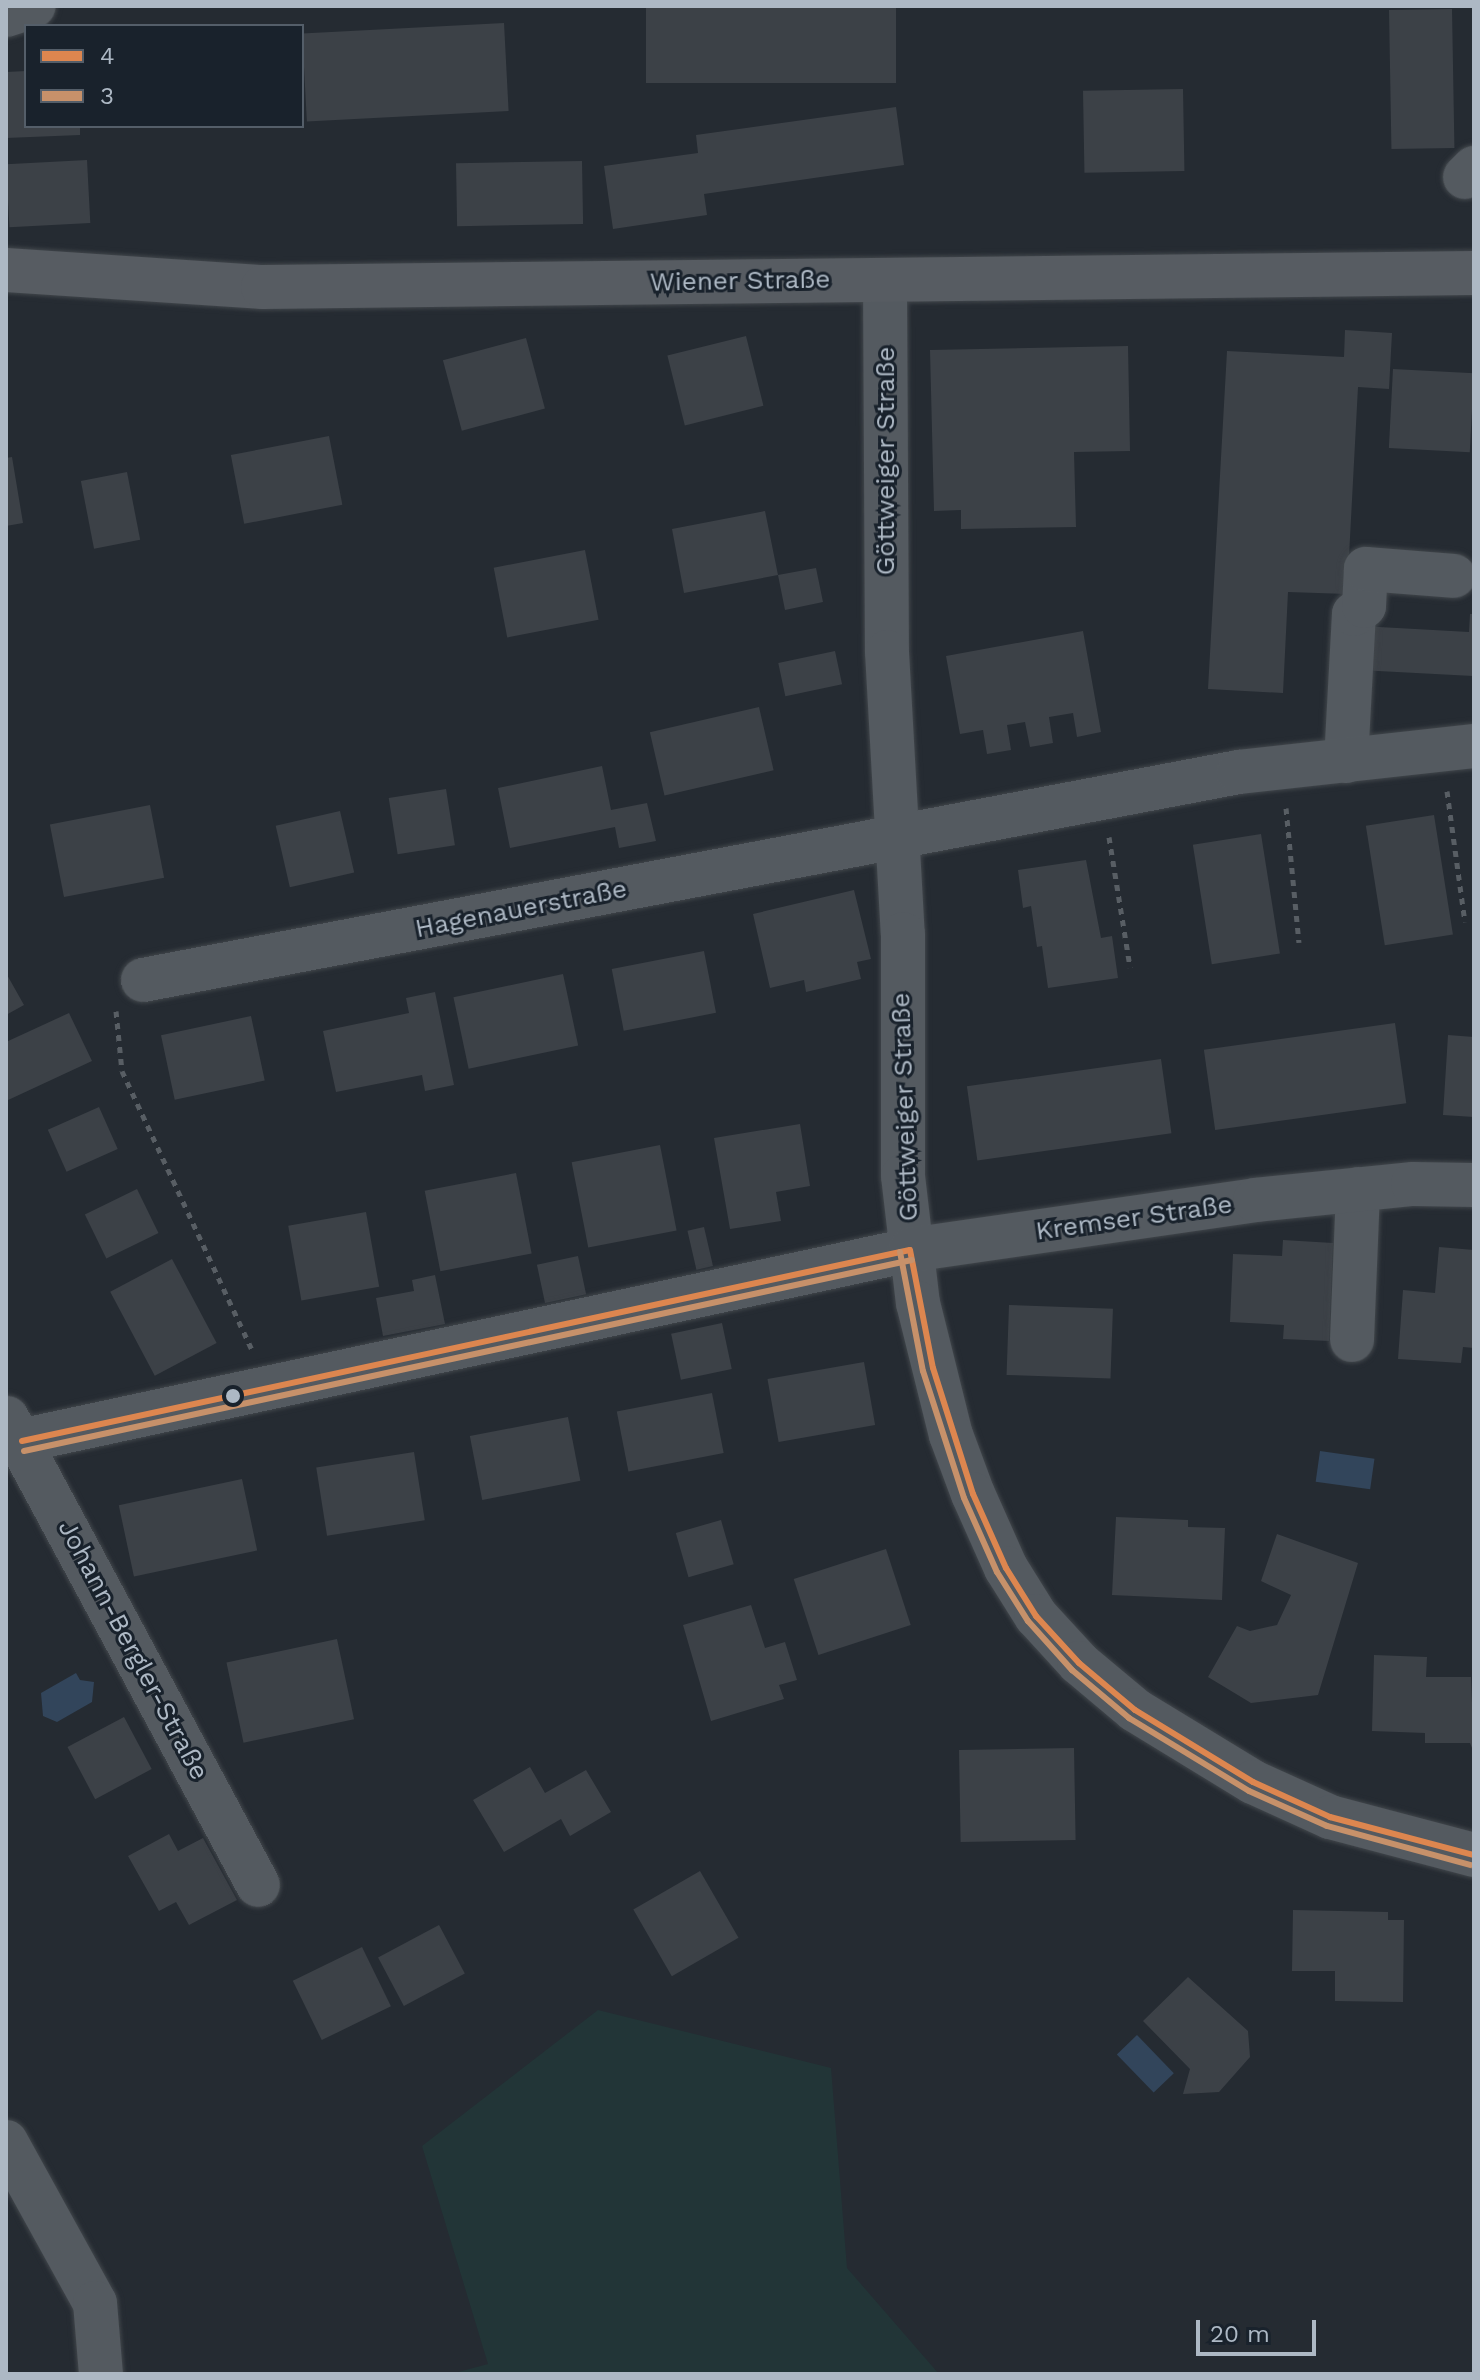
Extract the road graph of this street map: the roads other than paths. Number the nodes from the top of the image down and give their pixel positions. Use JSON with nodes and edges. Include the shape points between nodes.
{"nodes":[{"id":1,"x":34,"y":6,"type":"edge"},
{"id":2,"x":6,"y":15,"type":"edge"},
{"id":3,"x":6,"y":270,"type":"edge"},
{"id":4,"x":1474,"y":273,"type":"edge"},
{"id":5,"x":885,"y":280,"type":"junction"},
{"id":6,"x":1454,"y":576,"type":"dead end"},
{"id":7,"x":1474,"y":746,"type":"edge"},
{"id":8,"x":1346,"y":761,"type":"junction"},
{"id":9,"x":899,"y":834,"type":"junction"},
{"id":10,"x":143,"y":980,"type":"road end"},
{"id":11,"x":1474,"y":1185,"type":"edge"},
{"id":12,"x":1358,"y":1189,"type":"junction"},
{"id":13,"x":910,"y":1250,"type":"junction"},
{"id":14,"x":1352,"y":1340,"type":"dead end"},
{"id":15,"x":11,"y":1434,"type":"edge"},
{"id":16,"x":1474,"y":1855,"type":"edge"},
{"id":17,"x":258,"y":1885,"type":"dead end"},
{"id":18,"x":6,"y":2142,"type":"edge"},
{"id":19,"x":101,"y":2374,"type":"edge"}],
"edges":[{"from":1,"to":2,"type":"street"},
{"from":3,"to":5,"type":"main road","name":"Wiener Straße","via":[[263,287]]},
{"from":4,"to":5,"type":"main road","name":"Wiener Straße"},
{"from":5,"to":9,"type":"street","name":"Göttweiger Straße","via":[[887,652]]},
{"from":6,"to":8,"type":"street","via":[[1366,569],[1364,606],[1354,614]]},
{"from":7,"to":8,"type":"street"},
{"from":8,"to":9,"type":"street","via":[[1239,772]]},
{"from":9,"to":10,"type":"street","name":"Hagenauerstraße"},
{"from":9,"to":13,"type":"street","name":"Göttweiger Straße","via":[[899,1047]]},
{"from":11,"to":12,"type":"street","name":"Kremser Straße"},
{"from":12,"to":13,"type":"street","name":"Kremser Straße"},
{"from":12,"to":14,"type":"street"},
{"from":13,"to":15,"type":"street","name":"Kremser Straße","via":[[270,1389]]},
{"from":13,"to":16,"type":"street","name":"Göttweiger Straße","via":[[933,1368],[973,1494],[1006,1568],[1036,1616],[1079,1663],[1135,1710],[1253,1782],[1330,1817]]},
{"from":15,"to":17,"type":"street","name":"Johann-Bergler-Straße"},
{"from":18,"to":19,"type":"street","via":[[95,2303]]}]}
